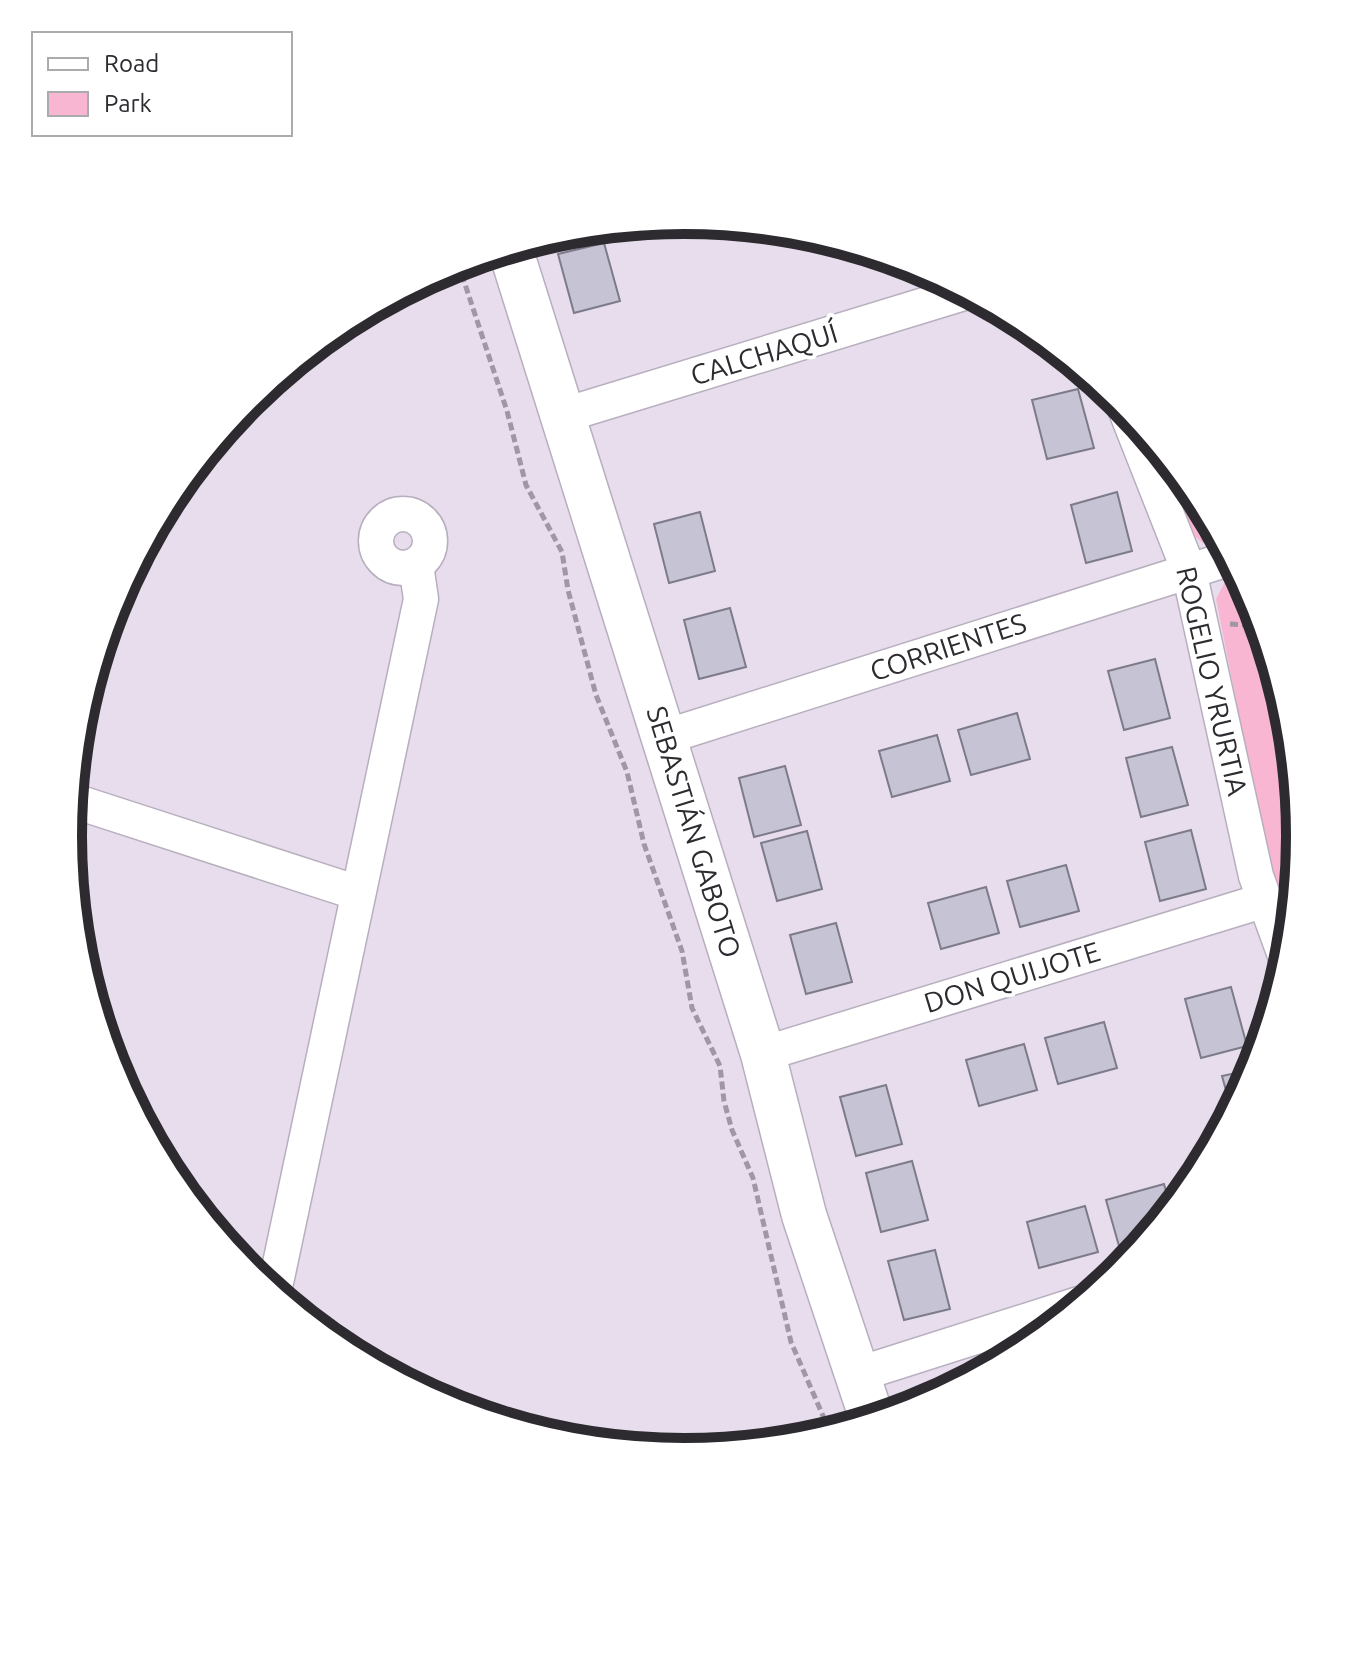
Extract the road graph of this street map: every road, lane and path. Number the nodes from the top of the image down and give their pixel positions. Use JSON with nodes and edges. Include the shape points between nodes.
{"nodes":[{"id":1,"x":513,"y":258,"type":"edge"},
{"id":2,"x":462,"y":276,"type":"edge"},
{"id":3,"x":951,"y":297,"type":"edge"},
{"id":4,"x":561,"y":416,"type":"junction"},
{"id":5,"x":1137,"y":439,"type":"edge"},
{"id":6,"x":1220,"y":561,"type":"edge"},
{"id":7,"x":416,"y":565,"type":"dead end"},
{"id":8,"x":1189,"y":571,"type":"junction"},
{"id":9,"x":1227,"y":624,"type":"dead end"},
{"id":10,"x":1248,"y":625,"type":"edge"},
{"id":11,"x":665,"y":737,"type":"junction"},
{"id":12,"x":83,"y":804,"type":"edge"},
{"id":13,"x":358,"y":893,"type":"junction"},
{"id":14,"x":1262,"y":901,"type":"junction"},
{"id":15,"x":1277,"y":937,"type":"edge"},
{"id":16,"x":763,"y":1054,"type":"junction"},
{"id":17,"x":277,"y":1279,"type":"edge"},
{"id":18,"x":1049,"y":1313,"type":"edge"},
{"id":19,"x":859,"y":1374,"type":"junction"},
{"id":20,"x":869,"y":1409,"type":"edge"},
{"id":21,"x":825,"y":1420,"type":"edge"}],
"edges":[{"from":1,"to":4,"type":"street","name":"SEBASTIÁN GABOTO"},
{"from":2,"to":21,"type":"path","via":[[526,485],[562,552],[596,695],[627,772],[644,844],[678,939],[692,1008],[720,1066],[732,1130],[753,1178],[791,1342]]},
{"from":3,"to":4,"type":"street","name":"CALCHAQUÍ"},
{"from":4,"to":11,"type":"street","name":"SEBASTIÁN GABOTO"},
{"from":5,"to":8,"type":"street","name":"ROGELIO YRURTIA"},
{"from":6,"to":8,"type":"street","name":"CORRIENTES"},
{"from":7,"to":13,"type":"street","via":[[421,599]]},
{"from":8,"to":11,"type":"street","name":"CORRIENTES"},
{"from":8,"to":14,"type":"street","name":"ROGELIO YRURTIA"},
{"from":9,"to":10,"type":"path"},
{"from":11,"to":16,"type":"street","name":"SEBASTIÁN GABOTO"},
{"from":12,"to":13,"type":"street"},
{"from":13,"to":17,"type":"street"},
{"from":14,"to":15,"type":"street","name":"ROGELIO YRURTIA"},
{"from":14,"to":16,"type":"street","name":"DON QUIJOTE"},
{"from":16,"to":19,"type":"street","name":"SEBASTIÁN GABOTO","via":[[804,1215]]},
{"from":18,"to":19,"type":"street"},
{"from":19,"to":20,"type":"street","name":"SEBASTIÁN GABOTO"}]}
